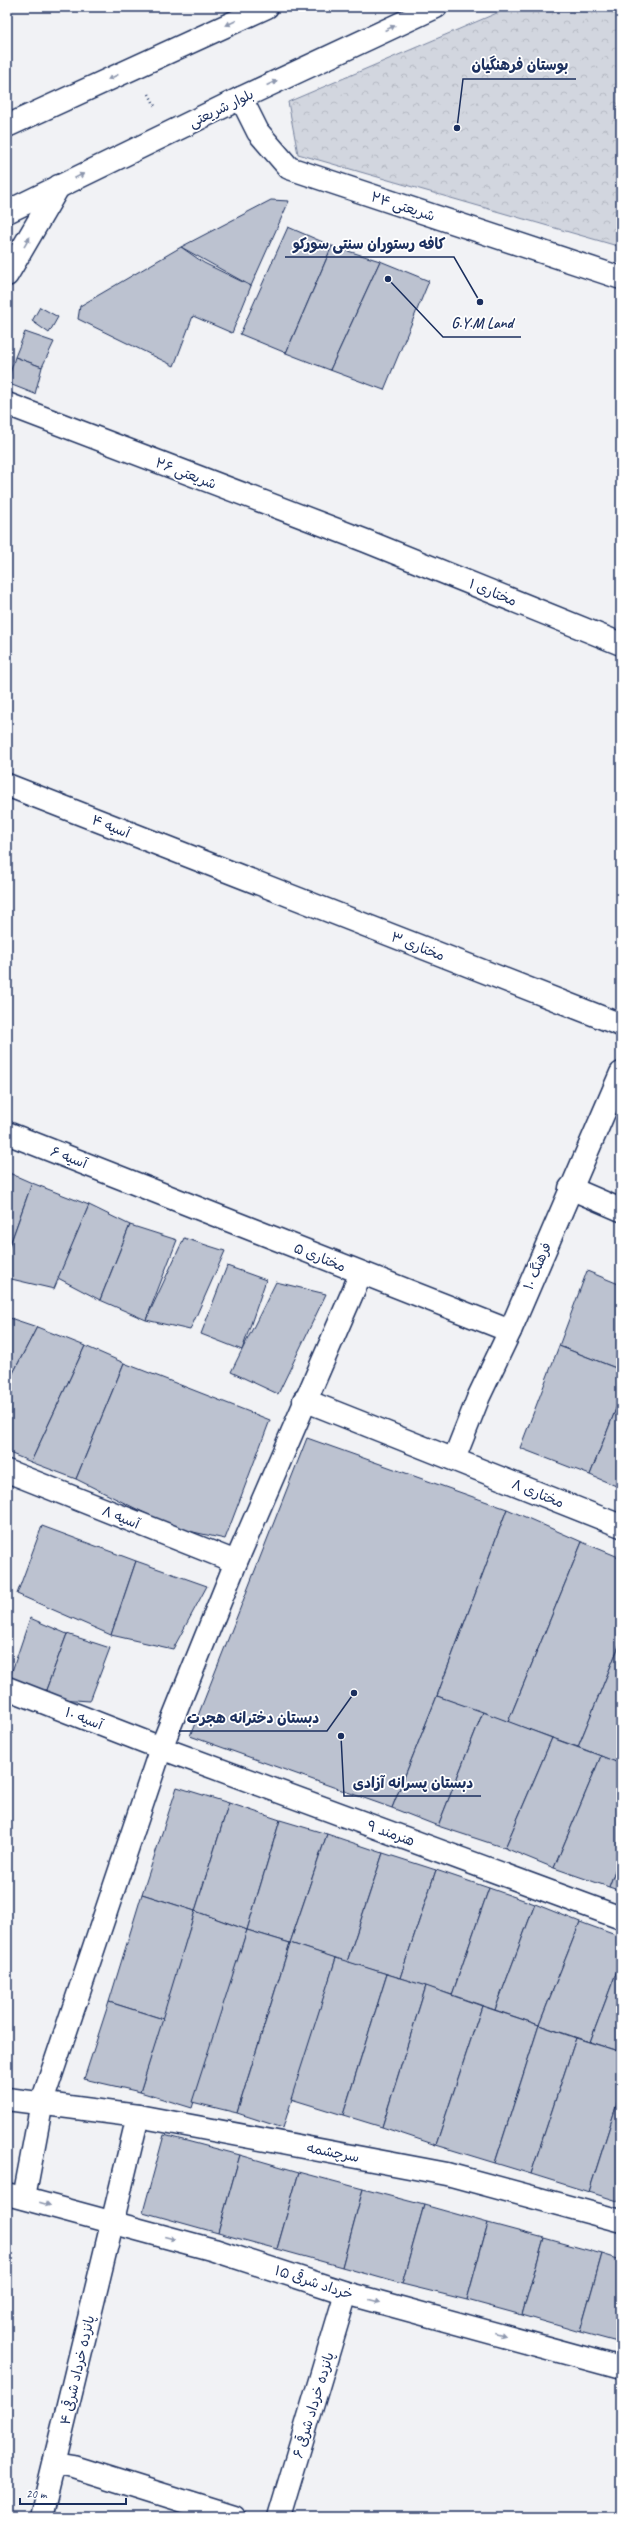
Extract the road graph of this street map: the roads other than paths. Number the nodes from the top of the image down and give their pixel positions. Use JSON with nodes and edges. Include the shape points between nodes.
{"nodes":[{"id":1,"x":436,"y":7,"type":"edge"},
{"id":2,"x":262,"y":8,"type":"edge"},
{"id":3,"x":241,"y":98,"type":"junction"},
{"id":4,"x":7,"y":126,"type":"edge"},
{"id":5,"x":59,"y":186,"type":"junction"},
{"id":6,"x":7,"y":212,"type":"edge"},
{"id":7,"x":7,"y":275,"type":"edge"},
{"id":8,"x":621,"y":278,"type":"edge"},
{"id":9,"x":7,"y":404,"type":"edge"},
{"id":10,"x":366,"y":541,"type":"joint"},
{"id":11,"x":621,"y":644,"type":"edge"},
{"id":12,"x":7,"y":785,"type":"edge"},
{"id":13,"x":215,"y":867,"type":"joint"},
{"id":14,"x":621,"y":1025,"type":"edge"},
{"id":15,"x":621,"y":1073,"type":"edge"},
{"id":16,"x":7,"y":1133,"type":"edge"},
{"id":17,"x":131,"y":1182,"type":"joint"},
{"id":18,"x":570,"y":1188,"type":"junction"},
{"id":19,"x":621,"y":1210,"type":"edge"},
{"id":20,"x":361,"y":1273,"type":"junction"},
{"id":21,"x":510,"y":1331,"type":"junction"},
{"id":22,"x":304,"y":1400,"type":"junction"},
{"id":23,"x":454,"y":1459,"type":"junction"},
{"id":24,"x":7,"y":1471,"type":"edge"},
{"id":25,"x":621,"y":1526,"type":"edge"},
{"id":26,"x":236,"y":1562,"type":"junction"},
{"id":27,"x":7,"y":1688,"type":"edge"},
{"id":28,"x":161,"y":1748,"type":"junction"},
{"id":29,"x":621,"y":1918,"type":"edge"},
{"id":30,"x":7,"y":2099,"type":"edge"},
{"id":31,"x":42,"y":2102,"type":"junction"},
{"id":32,"x":138,"y":2116,"type":"junction"},
{"id":33,"x":16,"y":2196,"type":"edge"},
{"id":34,"x":621,"y":2221,"type":"edge"},
{"id":35,"x":111,"y":2222,"type":"junction"},
{"id":36,"x":346,"y":2293,"type":"junction"},
{"id":37,"x":621,"y":2368,"type":"edge"},
{"id":38,"x":55,"y":2464,"type":"junction"},
{"id":39,"x":41,"y":2517,"type":"edge"},
{"id":40,"x":234,"y":2517,"type":"edge"},
{"id":41,"x":279,"y":2517,"type":"edge"}],
"edges":[{"from":3,"to":1,"type":"street","name":"بلوار شریعتی","one_way":true},
{"from":2,"to":4,"type":"street","one_way":true},
{"from":5,"to":3,"type":"street","name":"بلوار شریعتی","one_way":true},
{"from":3,"to":8,"type":"street","name":"شریعتی ۲۴","via":[[258,132],[289,168]]},
{"from":5,"to":6,"type":"street","name":"بلوار شریعتی"},
{"from":7,"to":5,"type":"street","one_way":true},
{"from":9,"to":10,"type":"street","name":"شریعتی ۲۶"},
{"from":10,"to":11,"type":"street","name":"مختاری ۱"},
{"from":12,"to":13,"type":"street","name":"آسیه ۴"},
{"from":13,"to":14,"type":"street","name":"مختاری ۳"},
{"from":15,"to":18,"type":"street","name":"فرهنگ ۱۰"},
{"from":16,"to":17,"type":"street","name":"آسیه ۶"},
{"from":17,"to":20,"type":"street","name":"مختاری ۵"},
{"from":18,"to":19,"type":"street"},
{"from":18,"to":21,"type":"street","name":"فرهنگ ۱۰"},
{"from":20,"to":21,"type":"street","name":"مختاری ۵"},
{"from":20,"to":22,"type":"street"},
{"from":21,"to":23,"type":"street","name":"فرهنگ ۱۰","via":[[479,1396]]},
{"from":22,"to":23,"type":"street","name":"مختاری ۸"},
{"from":22,"to":26,"type":"street"},
{"from":23,"to":25,"type":"street","name":"مختاری ۸"},
{"from":24,"to":26,"type":"street","name":"آسیه ۸"},
{"from":26,"to":28,"type":"street"},
{"from":27,"to":28,"type":"street","name":"آسیه ۱۰"},
{"from":28,"to":29,"type":"street","name":"هنرمند ۹"},
{"from":28,"to":31,"type":"street"},
{"from":30,"to":31,"type":"street"},
{"from":31,"to":32,"type":"street","name":"سرچشمه"},
{"from":31,"to":33,"type":"street"},
{"from":32,"to":34,"type":"street","name":"سرچشمه","via":[[446,2174]]},
{"from":32,"to":35,"type":"street","name":"پانزده خرداد شرقی ۴"},
{"from":33,"to":35,"type":"street","name":"۱۵ خرداد شرقی","one_way":true},
{"from":35,"to":36,"type":"street","name":"۱۵ خرداد شرقی","one_way":true,"via":[[214,2250]]},
{"from":35,"to":38,"type":"street","name":"پانزده خرداد شرقی ۴"},
{"from":36,"to":37,"type":"street","name":"۱۵ خرداد شرقی","one_way":true},
{"from":36,"to":41,"type":"street","name":"پانزده خرداد شرقی ۶"},
{"from":38,"to":39,"type":"street","name":"پانزده خرداد شرقی ۴"},
{"from":38,"to":40,"type":"street","via":[[74,2467]]}]}
